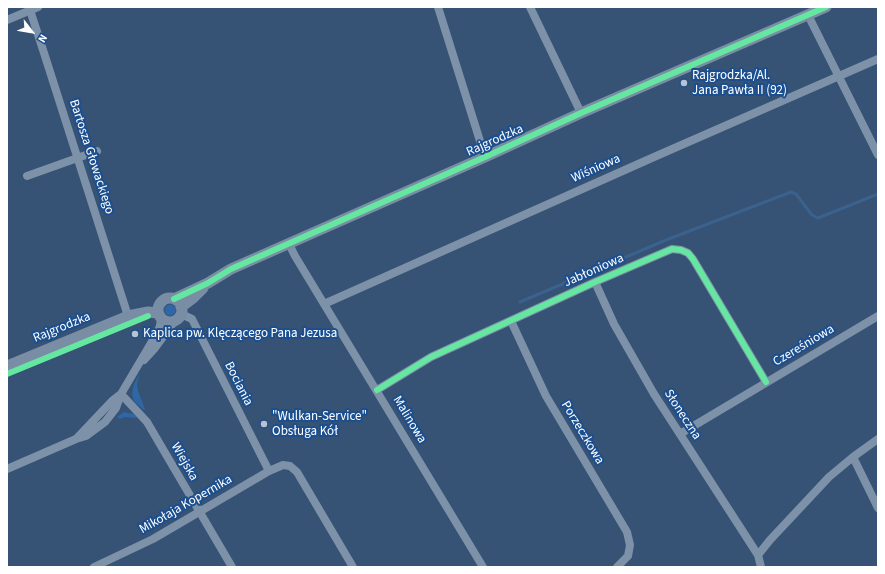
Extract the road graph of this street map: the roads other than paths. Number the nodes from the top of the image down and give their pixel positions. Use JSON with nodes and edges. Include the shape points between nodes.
{"nodes":[{"id":1,"x":438,"y":7,"type":"edge"},
{"id":2,"x":530,"y":7,"type":"edge"},
{"id":3,"x":826,"y":7,"type":"edge"},
{"id":4,"x":32,"y":8,"type":"edge"},
{"id":5,"x":808,"y":15,"type":"junction"},
{"id":6,"x":7,"y":20,"type":"edge"},
{"id":7,"x":878,"y":59,"type":"edge"},
{"id":8,"x":839,"y":76,"type":"junction"},
{"id":9,"x":581,"y":114,"type":"junction"},
{"id":10,"x":97,"y":151,"type":"dead end"},
{"id":11,"x":878,"y":153,"type":"edge"},
{"id":12,"x":78,"y":157,"type":"junction"},
{"id":13,"x":485,"y":158,"type":"junction"},
{"id":14,"x":27,"y":176,"type":"dead end"},
{"id":15,"x":289,"y":244,"type":"junction"},
{"id":16,"x":595,"y":282,"type":"junction"},
{"id":17,"x":324,"y":304,"type":"junction"},
{"id":18,"x":177,"y":310,"type":"junction"},
{"id":19,"x":160,"y":312,"type":"junction"},
{"id":20,"x":128,"y":316,"type":"junction"},
{"id":21,"x":878,"y":316,"type":"edge"},
{"id":22,"x":510,"y":321,"type":"junction"},
{"id":23,"x":7,"y":366,"type":"edge"},
{"id":24,"x":136,"y":368,"type":"junction"},
{"id":25,"x":766,"y":382,"type":"junction"},
{"id":26,"x":377,"y":390,"type":"junction"},
{"id":27,"x":121,"y":394,"type":"junction"},
{"id":28,"x":680,"y":434,"type":"junction"},
{"id":29,"x":878,"y":439,"type":"edge"},
{"id":30,"x":853,"y":457,"type":"junction"},
{"id":31,"x":7,"y":469,"type":"edge"},
{"id":32,"x":269,"y":471,"type":"junction"},
{"id":33,"x":878,"y":508,"type":"edge"},
{"id":34,"x":199,"y":512,"type":"junction"},
{"id":35,"x":758,"y":555,"type":"junction"},
{"id":36,"x":94,"y":567,"type":"edge"},
{"id":37,"x":232,"y":567,"type":"edge"},
{"id":38,"x":353,"y":567,"type":"edge"},
{"id":39,"x":483,"y":567,"type":"edge"},
{"id":40,"x":617,"y":567,"type":"edge"},
{"id":41,"x":761,"y":567,"type":"edge"}],
"edges":[{"from":1,"to":13,"type":"street"},
{"from":2,"to":9,"type":"street"},
{"from":3,"to":5,"type":"street","name":"Rajgrodzka"},
{"from":4,"to":6,"type":"street"},
{"from":4,"to":12,"type":"street","name":"Bartosza Głowackiego"},
{"from":5,"to":8,"type":"street"},
{"from":5,"to":9,"type":"street","name":"Rajgrodzka"},
{"from":7,"to":8,"type":"street","name":"Wiśniowa"},
{"from":8,"to":11,"type":"street"},
{"from":8,"to":17,"type":"street","name":"Wiśniowa"},
{"from":9,"to":13,"type":"street","name":"Rajgrodzka"},
{"from":10,"to":12,"type":"street"},
{"from":12,"to":14,"type":"street"},
{"from":12,"to":20,"type":"street","name":"Bartosza Głowackiego"},
{"from":13,"to":15,"type":"street","name":"Rajgrodzka"},
{"from":15,"to":17,"type":"street","name":"Malinowa"},
{"from":15,"to":18,"type":"street","name":"Rajgrodzka","via":[[231,269],[208,283]]},
{"from":16,"to":22,"type":"street","name":"Jabłoniowa"},
{"from":16,"to":25,"type":"street","name":"Jabłoniowa","via":[[672,249],[688,253]]},
{"from":16,"to":28,"type":"street","name":"Słoneczna","via":[[614,324]]},
{"from":17,"to":26,"type":"street","name":"Malinowa"},
{"from":18,"to":19,"type":"street","via":[[167,322]]},
{"from":18,"to":19,"type":"street","name":"Rajgrodzka","via":[[166,299]]},
{"from":18,"to":24,"type":"street","via":[[155,348]]},
{"from":18,"to":32,"type":"street","name":"Bociania","via":[[192,319]]},
{"from":19,"to":20,"type":"street","name":"Rajgrodzka","via":[[147,305]]},
{"from":19,"to":24,"type":"street","via":[[160,326]]},
{"from":20,"to":23,"type":"street","name":"Rajgrodzka"},
{"from":21,"to":25,"type":"street","name":"Czereśniowa"},
{"from":22,"to":26,"type":"street","name":"Jabłoniowa","via":[[431,357]]},
{"from":22,"to":40,"type":"street","name":"Porzeczkowa","via":[[546,396],[627,532],[630,545],[628,556]]},
{"from":24,"to":27,"type":"street"},
{"from":25,"to":28,"type":"street","name":"Czereśniowa"},
{"from":26,"to":39,"type":"street","name":"Malinowa"},
{"from":27,"to":31,"type":"street","via":[[76,439]]},
{"from":27,"to":34,"type":"street","name":"Wiejska","via":[[147,422]]},
{"from":28,"to":35,"type":"street","name":"Słoneczna"},
{"from":29,"to":30,"type":"street"},
{"from":30,"to":33,"type":"street"},
{"from":30,"to":35,"type":"street","via":[[829,477]]},
{"from":32,"to":34,"type":"street","name":"Mikołaja Kopernika"},
{"from":32,"to":38,"type":"street","name":"Mikołaja Kopernika","via":[[283,465],[290,466],[297,472]]},
{"from":34,"to":36,"type":"street","name":"Mikołaja Kopernika","via":[[153,539]]},
{"from":34,"to":37,"type":"street","name":"Wiejska"},
{"from":35,"to":41,"type":"street","name":"Słoneczna"}]}
